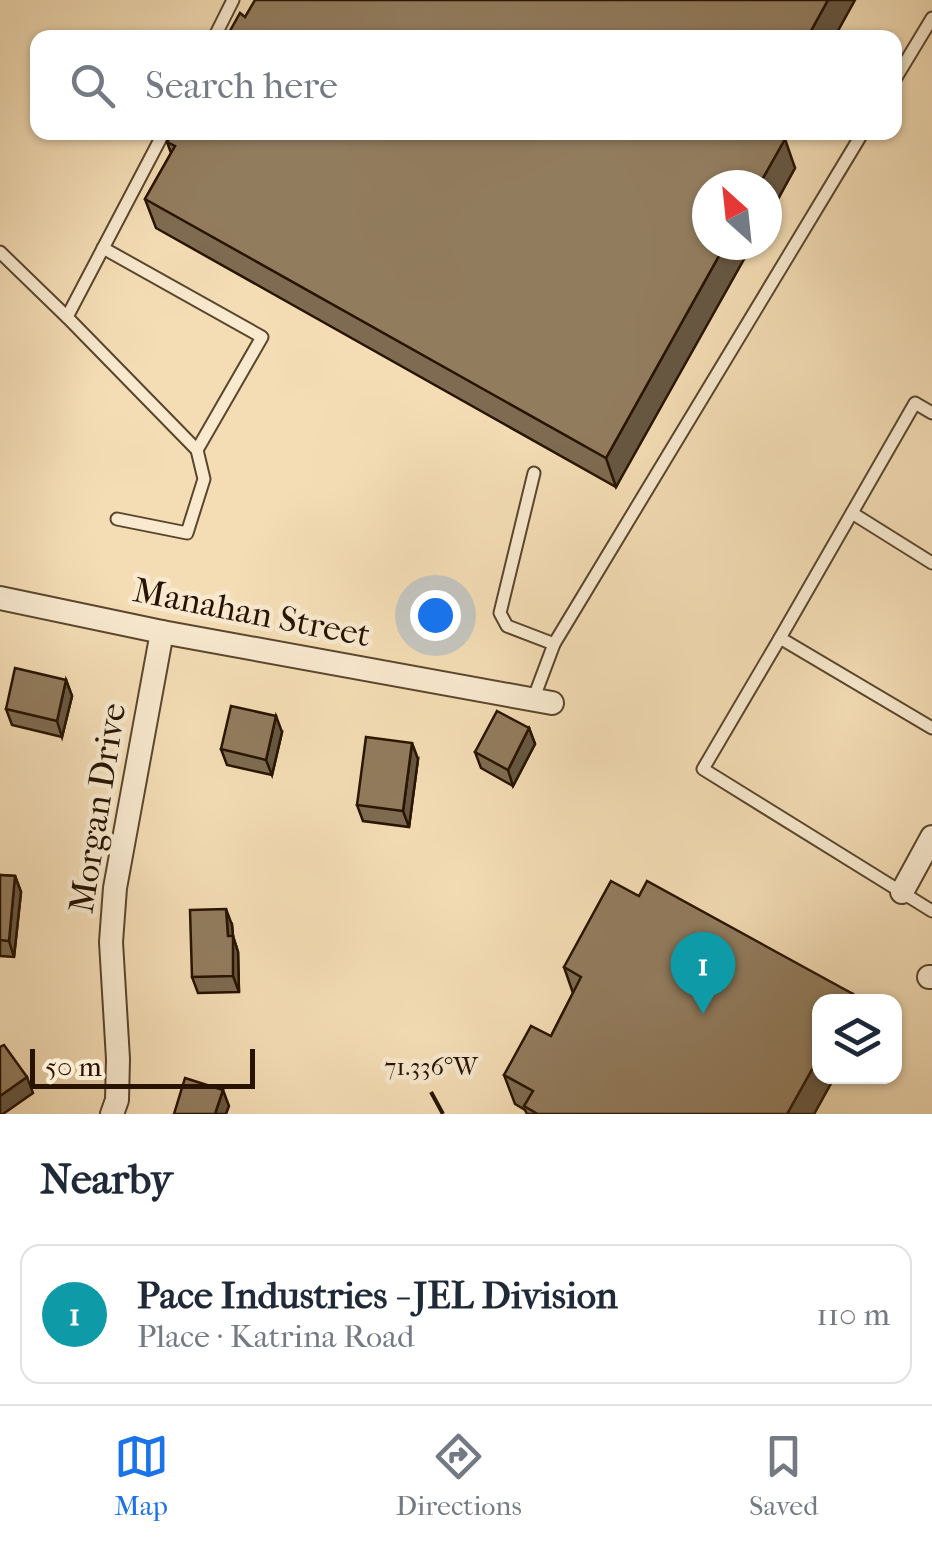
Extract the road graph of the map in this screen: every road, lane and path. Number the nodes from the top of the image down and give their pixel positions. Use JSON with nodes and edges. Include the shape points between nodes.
{"nodes":[{"id":1,"x":234,"y":0,"type":"edge"},
{"id":2,"x":932,"y":18,"type":"edge"},
{"id":3,"x":218,"y":30,"type":"edge"},
{"id":4,"x":902,"y":68,"type":"edge"},
{"id":5,"x":160,"y":140,"type":"edge"},
{"id":6,"x":858,"y":140,"type":"edge"},
{"id":7,"x":103,"y":248,"type":"junction"},
{"id":8,"x":0,"y":252,"type":"edge"},
{"id":9,"x":67,"y":316,"type":"junction"},
{"id":10,"x":932,"y":413,"type":"edge"},
{"id":11,"x":197,"y":450,"type":"junction"},
{"id":12,"x":534,"y":472,"type":"dead end"},
{"id":13,"x":852,"y":513,"type":"junction"},
{"id":14,"x":117,"y":519,"type":"dead end"},
{"id":15,"x":932,"y":563,"type":"edge"},
{"id":16,"x":0,"y":598,"type":"edge"},
{"id":17,"x":162,"y":632,"type":"junction"},
{"id":18,"x":780,"y":638,"type":"junction"},
{"id":19,"x":554,"y":644,"type":"junction"},
{"id":20,"x":542,"y":701,"type":"joint"},
{"id":21,"x":932,"y":728,"type":"edge"},
{"id":22,"x":932,"y":837,"type":"edge"},
{"id":23,"x":902,"y":892,"type":"junction"},
{"id":24,"x":932,"y":911,"type":"edge"},
{"id":25,"x":112,"y":1114,"type":"edge"}],
"edges":[{"from":1,"to":3,"type":"lane"},
{"from":2,"to":4,"type":"lane"},
{"from":5,"to":7,"type":"lane"},
{"from":6,"to":19,"type":"lane"},
{"from":7,"to":9,"type":"lane"},
{"from":7,"to":11,"type":"lane","via":[[262,337]]},
{"from":8,"to":9,"type":"lane"},
{"from":9,"to":11,"type":"lane"},
{"from":10,"to":13,"type":"lane","via":[[915,404]]},
{"from":11,"to":14,"type":"lane","via":[[204,478],[187,533]]},
{"from":12,"to":19,"type":"lane","via":[[500,613],[506,626]]},
{"from":13,"to":15,"type":"lane"},
{"from":13,"to":18,"type":"lane"},
{"from":16,"to":17,"type":"street","name":"Manahan Street"},
{"from":17,"to":20,"type":"street","name":"Manahan Street"},
{"from":17,"to":25,"type":"street","name":"Morgan Drive","via":[[115,888],[118,1059]]},
{"from":18,"to":21,"type":"lane"},
{"from":18,"to":23,"type":"lane","via":[[703,769]]},
{"from":19,"to":20,"type":"lane"},
{"from":22,"to":23,"type":"street"},
{"from":23,"to":24,"type":"lane"}]}
